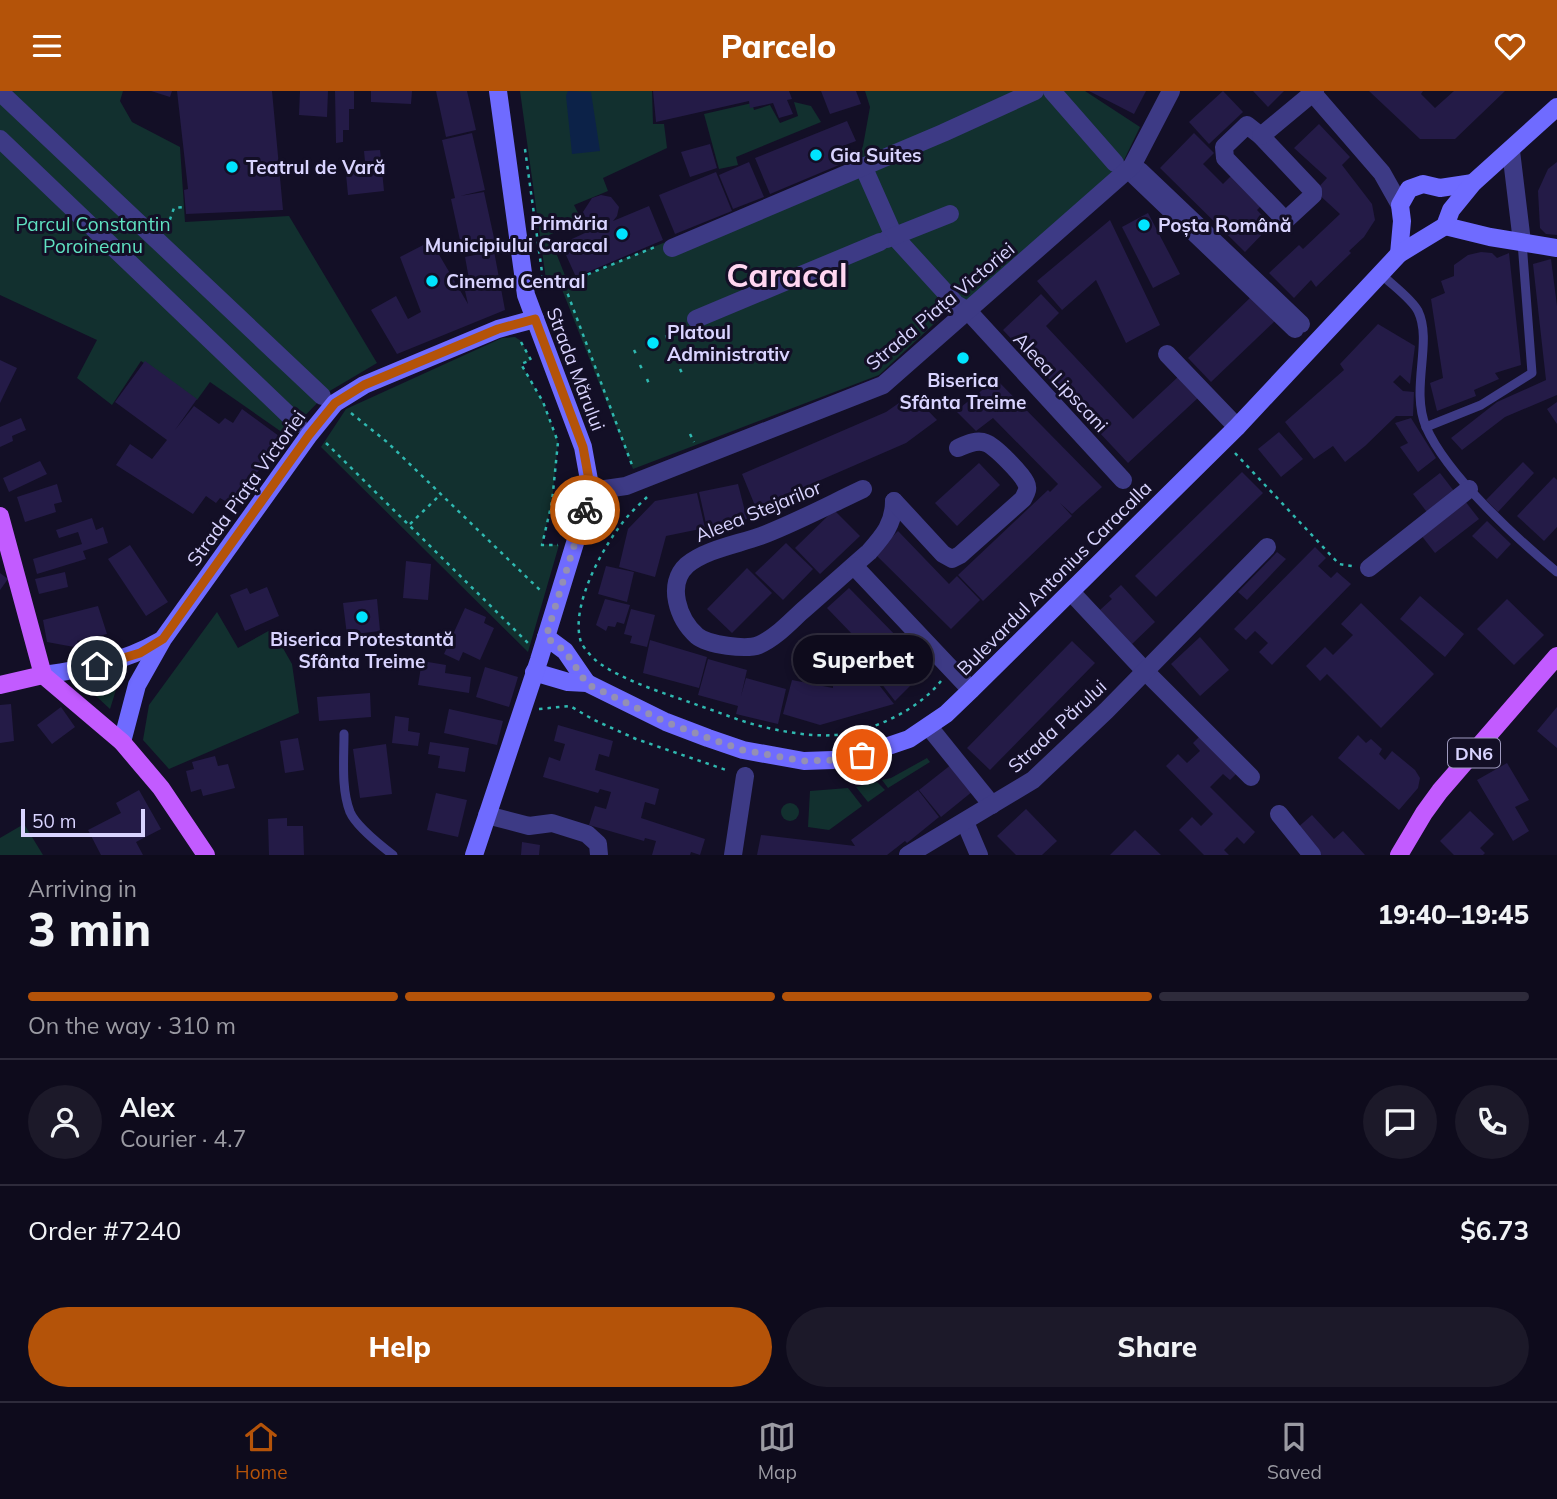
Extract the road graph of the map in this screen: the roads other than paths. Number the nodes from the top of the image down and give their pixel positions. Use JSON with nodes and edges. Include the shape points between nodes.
{"nodes":[{"id":1,"x":498,"y":91,"type":"edge"},
{"id":2,"x":1035,"y":91,"type":"edge"},
{"id":3,"x":1052,"y":91,"type":"edge"},
{"id":4,"x":1171,"y":91,"type":"edge"},
{"id":5,"x":0,"y":92,"type":"edge"},
{"id":6,"x":1313,"y":92,"type":"edge"},
{"id":7,"x":1557,"y":107,"type":"edge"},
{"id":8,"x":1262,"y":136,"type":"junction"},
{"id":9,"x":0,"y":139,"type":"edge"},
{"id":10,"x":1511,"y":151,"type":"junction"},
{"id":11,"x":1115,"y":163,"type":"dead end"},
{"id":12,"x":863,"y":166,"type":"junction"},
{"id":13,"x":1382,"y":173,"type":"junction"},
{"id":14,"x":1473,"y":183,"type":"junction"},
{"id":15,"x":1417,"y":185,"type":"junction"},
{"id":16,"x":1440,"y":188,"type":"junction"},
{"id":17,"x":1401,"y":213,"type":"junction"},
{"id":18,"x":950,"y":214,"type":"dead end"},
{"id":19,"x":1448,"y":218,"type":"junction"},
{"id":20,"x":1429,"y":236,"type":"junction"},
{"id":21,"x":887,"y":239,"type":"junction"},
{"id":22,"x":1522,"y":242,"type":"junction"},
{"id":23,"x":668,"y":248,"type":"road end"},
{"id":24,"x":1557,"y":248,"type":"edge"},
{"id":25,"x":1399,"y":254,"type":"junction"},
{"id":26,"x":1381,"y":274,"type":"junction"},
{"id":27,"x":968,"y":311,"type":"junction"},
{"id":28,"x":535,"y":319,"type":"junction"},
{"id":29,"x":696,"y":319,"type":"dead end"},
{"id":30,"x":1298,"y":326,"type":"joint"},
{"id":31,"x":1167,"y":354,"type":"dead end"},
{"id":32,"x":322,"y":396,"type":"dead end"},
{"id":33,"x":298,"y":424,"type":"dead end"},
{"id":34,"x":1237,"y":427,"type":"junction"},
{"id":35,"x":1426,"y":427,"type":"junction"},
{"id":36,"x":958,"y":447,"type":"dead end"},
{"id":37,"x":1123,"y":480,"type":"dead end"},
{"id":38,"x":863,"y":489,"type":"dead end"},
{"id":39,"x":1469,"y":489,"type":"junction"},
{"id":40,"x":591,"y":491,"type":"junction"},
{"id":41,"x":0,"y":516,"type":"edge"},
{"id":42,"x":1268,"y":547,"type":"dead end"},
{"id":43,"x":854,"y":566,"type":"junction"},
{"id":44,"x":1369,"y":568,"type":"dead end"},
{"id":45,"x":1557,"y":572,"type":"edge"},
{"id":46,"x":1071,"y":591,"type":"junction"},
{"id":47,"x":539,"y":636,"type":"junction"},
{"id":48,"x":163,"y":639,"type":"junction"},
{"id":49,"x":1557,"y":656,"type":"edge"},
{"id":50,"x":1145,"y":671,"type":"junction"},
{"id":51,"x":534,"y":672,"type":"junction"},
{"id":52,"x":43,"y":675,"type":"junction"},
{"id":53,"x":587,"y":684,"type":"junction"},
{"id":54,"x":0,"y":685,"type":"edge"},
{"id":55,"x":971,"y":690,"type":"junction"},
{"id":56,"x":929,"y":727,"type":"junction"},
{"id":57,"x":344,"y":734,"type":"dead end"},
{"id":58,"x":122,"y":742,"type":"junction"},
{"id":59,"x":746,"y":776,"type":"road end"},
{"id":60,"x":1251,"y":777,"type":"dead end"},
{"id":61,"x":992,"y":804,"type":"junction"},
{"id":62,"x":1279,"y":814,"type":"dead end"},
{"id":63,"x":487,"y":815,"type":"junction"},
{"id":64,"x":965,"y":822,"type":"junction"},
{"id":65,"x":206,"y":855,"type":"edge"},
{"id":66,"x":393,"y":855,"type":"edge"},
{"id":67,"x":474,"y":855,"type":"edge"},
{"id":68,"x":598,"y":855,"type":"edge"},
{"id":69,"x":733,"y":855,"type":"edge"},
{"id":70,"x":908,"y":855,"type":"edge"},
{"id":71,"x":979,"y":855,"type":"edge"},
{"id":72,"x":1312,"y":855,"type":"edge"},
{"id":73,"x":1399,"y":855,"type":"edge"}],
"edges":[{"from":1,"to":28,"type":"main road","name":"Strada Mărului","via":[[526,295]]},
{"from":2,"to":12,"type":"street"},
{"from":3,"to":11,"type":"street"},
{"from":4,"to":27,"type":"street","name":"Strada Piața Victoriei","via":[[1132,166]]},
{"from":5,"to":32,"type":"street"},
{"from":6,"to":8,"type":"street"},
{"from":6,"to":13,"type":"street"},
{"from":7,"to":10,"type":"main road","name":"Bulevardul Antonius Caracalla"},
{"from":8,"to":8,"type":"street","via":[[1247,125],[1223,152],[1287,219],[1313,191]]},
{"from":9,"to":33,"type":"street"},
{"from":10,"to":14,"type":"main road","name":"Bulevardul Antonius Caracalla"},
{"from":10,"to":22,"type":"street"},
{"from":12,"to":21,"type":"street","name":"Aleea Lipscani"},
{"from":12,"to":23,"type":"street"},
{"from":13,"to":15,"type":"street"},
{"from":13,"to":17,"type":"street"},
{"from":14,"to":16,"type":"main road"},
{"from":14,"to":19,"type":"main road","name":"Bulevardul Antonius Caracalla"},
{"from":15,"to":16,"type":"main road"},
{"from":15,"to":17,"type":"main road","via":[[1409,189]]},
{"from":16,"to":19,"type":"main road","via":[[1450,202]]},
{"from":17,"to":20,"type":"main road","via":[[1412,232]]},
{"from":17,"to":25,"type":"main road"},
{"from":18,"to":21,"type":"street"},
{"from":19,"to":20,"type":"main road","name":"Bulevardul Antonius Caracalla"},
{"from":19,"to":22,"type":"main road","via":[[1490,237]]},
{"from":20,"to":25,"type":"main road","name":"Bulevardul Antonius Caracalla"},
{"from":21,"to":27,"type":"street","name":"Aleea Lipscani"},
{"from":21,"to":29,"type":"street"},
{"from":22,"to":24,"type":"main road"},
{"from":22,"to":35,"type":"lane","via":[[1532,373],[1481,405]]},
{"from":25,"to":26,"type":"main road","name":"Bulevardul Antonius Caracalla"},
{"from":26,"to":34,"type":"main road","name":"Bulevardul Antonius Caracalla"},
{"from":26,"to":35,"type":"lane","via":[[1417,309],[1422,320],[1418,398]]},
{"from":27,"to":37,"type":"street","name":"Aleea Lipscani"},
{"from":27,"to":40,"type":"street","name":"Strada Piața Victoriei","via":[[883,385],[626,486]]},
{"from":28,"to":40,"type":"main road","name":"Strada Mărului","via":[[583,447]]},
{"from":28,"to":48,"type":"main road","name":"Strada Piața Victoriei","via":[[498,329],[364,385],[335,403]]},
{"from":30,"to":30,"type":"street","via":[[1140,171],[1135,176]]},
{"from":31,"to":34,"type":"street"},
{"from":34,"to":46,"type":"main road","name":"Bulevardul Antonius Caracalla"},
{"from":35,"to":39,"type":"lane"},
{"from":36,"to":43,"type":"street","name":"Aleea Stejarilor","via":[[983,441],[992,446],[1026,482],[1023,499],[952,559],[894,502],[890,527]]},
{"from":38,"to":43,"type":"street","name":"Aleea Stejarilor","via":[[766,534],[695,559],[678,575],[676,600],[698,636],[725,646],[757,646]]},
{"from":39,"to":44,"type":"street"},
{"from":39,"to":45,"type":"lane"},
{"from":40,"to":47,"type":"main road","name":"Strada Mărului"},
{"from":41,"to":52,"type":"main road"},
{"from":42,"to":50,"type":"street","name":"Strada Părului"},
{"from":43,"to":55,"type":"street"},
{"from":46,"to":50,"type":"street"},
{"from":46,"to":55,"type":"main road","name":"Bulevardul Antonius Caracalla"},
{"from":47,"to":51,"type":"main road","name":"Strada Mărului"},
{"from":47,"to":53,"type":"main road","via":[[565,651]]},
{"from":48,"to":52,"type":"main road","name":"Strada Piața Victoriei","via":[[118,660]]},
{"from":48,"to":58,"type":"main road","name":"Strada Piața Victoriei","via":[[137,685]]},
{"from":49,"to":73,"type":"main road","number":"DN6","via":[[1440,792]]},
{"from":50,"to":60,"type":"street"},
{"from":50,"to":61,"type":"street","name":"Strada Părului","via":[[1033,780]]},
{"from":51,"to":53,"type":"main road","name":"Bulevardul Antonius Caracalla"},
{"from":51,"to":63,"type":"main road","name":"Strada Mărului"},
{"from":52,"to":54,"type":"main road"},
{"from":52,"to":58,"type":"main road"},
{"from":53,"to":56,"type":"main road","name":"Bulevardul Antonius Caracalla","via":[[708,738],[795,759],[862,755]]},
{"from":55,"to":56,"type":"main road","name":"Bulevardul Antonius Caracalla"},
{"from":56,"to":61,"type":"street"},
{"from":57,"to":66,"type":"lane","via":[[344,782],[351,813]]},
{"from":58,"to":65,"type":"main road","via":[[161,788]]},
{"from":59,"to":69,"type":"street"},
{"from":61,"to":64,"type":"street","name":"Strada Părului"},
{"from":62,"to":72,"type":"street"},
{"from":63,"to":67,"type":"main road","name":"Strada Mărului"},
{"from":63,"to":68,"type":"street","via":[[529,826],[552,823],[587,834],[598,844]]},
{"from":64,"to":70,"type":"street","name":"Strada Părului"},
{"from":64,"to":71,"type":"street"}]}
